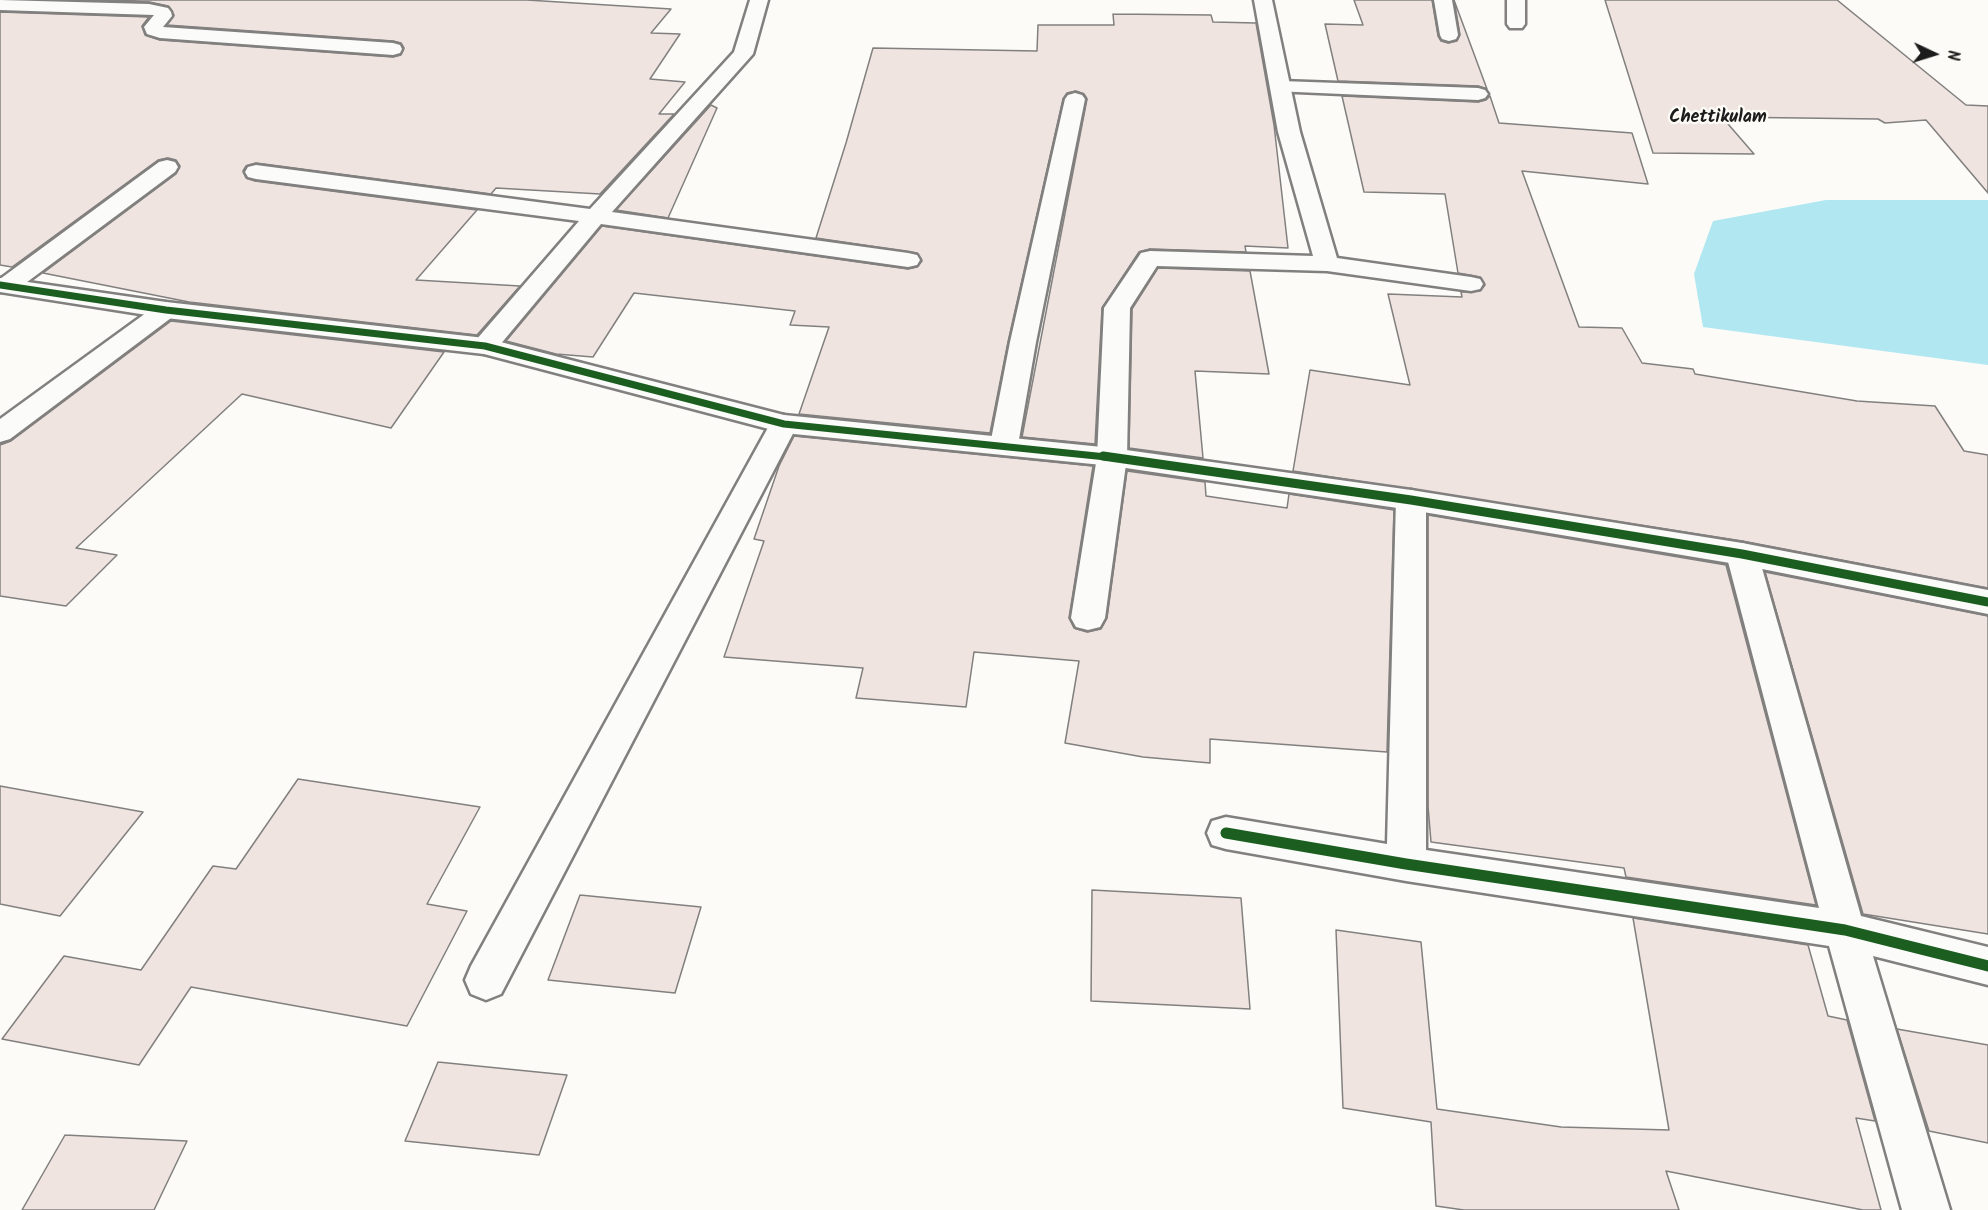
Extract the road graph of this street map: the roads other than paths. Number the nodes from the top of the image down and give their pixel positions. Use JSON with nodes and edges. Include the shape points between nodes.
{"nodes":[{"id":1,"x":759,"y":0,"type":"edge"},
{"id":2,"x":1263,"y":0,"type":"edge"},
{"id":3,"x":1443,"y":0,"type":"edge"},
{"id":4,"x":1516,"y":0,"type":"edge"},
{"id":5,"x":0,"y":4,"type":"edge"},
{"id":6,"x":1516,"y":24,"type":"dead end"},
{"id":7,"x":1449,"y":35,"type":"dead end"},
{"id":8,"x":393,"y":49,"type":"dead end"},
{"id":9,"x":1281,"y":87,"type":"junction"},
{"id":10,"x":1478,"y":94,"type":"dead end"},
{"id":11,"x":1075,"y":99,"type":"dead end"},
{"id":12,"x":167,"y":168,"type":"dead end"},
{"id":13,"x":256,"y":172,"type":"dead end"},
{"id":14,"x":596,"y":217,"type":"junction"},
{"id":15,"x":908,"y":260,"type":"dead end"},
{"id":16,"x":1327,"y":264,"type":"junction"},
{"id":17,"x":1470,"y":284,"type":"dead end"},
{"id":18,"x":3,"y":285,"type":"edge"},
{"id":19,"x":166,"y":310,"type":"junction"},
{"id":20,"x":485,"y":346,"type":"junction"},
{"id":21,"x":784,"y":424,"type":"junction"},
{"id":22,"x":0,"y":433,"type":"edge"},
{"id":23,"x":1004,"y":445,"type":"junction"},
{"id":24,"x":1112,"y":457,"type":"junction"},
{"id":25,"x":1411,"y":500,"type":"junction"},
{"id":26,"x":1742,"y":554,"type":"junction"},
{"id":27,"x":1988,"y":602,"type":"edge"},
{"id":28,"x":1088,"y":618,"type":"dead end"},
{"id":29,"x":1226,"y":833,"type":"dead end"},
{"id":30,"x":1406,"y":864,"type":"junction"},
{"id":31,"x":1845,"y":930,"type":"junction"},
{"id":32,"x":1988,"y":966,"type":"edge"},
{"id":33,"x":486,"y":980,"type":"dead end"},
{"id":34,"x":1926,"y":1210,"type":"edge"}],
"edges":[{"from":1,"to":14,"type":"street","via":[[743,54]]},
{"from":2,"to":9,"type":"street"},
{"from":3,"to":7,"type":"street"},
{"from":4,"to":6,"type":"street"},
{"from":5,"to":8,"type":"street","via":[[150,9],[162,12],[153,27],[160,32]]},
{"from":9,"to":10,"type":"street"},
{"from":9,"to":16,"type":"street","via":[[1289,132]]},
{"from":11,"to":23,"type":"street"},
{"from":12,"to":18,"type":"street"},
{"from":13,"to":14,"type":"street"},
{"from":14,"to":15,"type":"street"},
{"from":14,"to":20,"type":"street"},
{"from":16,"to":17,"type":"street"},
{"from":16,"to":24,"type":"street","via":[[1150,258],[1117,308]]},
{"from":18,"to":19,"type":"street"},
{"from":19,"to":20,"type":"street"},
{"from":19,"to":22,"type":"street"},
{"from":20,"to":21,"type":"street"},
{"from":21,"to":23,"type":"street"},
{"from":21,"to":33,"type":"street"},
{"from":23,"to":24,"type":"street"},
{"from":24,"to":25,"type":"street"},
{"from":24,"to":28,"type":"street"},
{"from":25,"to":26,"type":"street"},
{"from":25,"to":30,"type":"street"},
{"from":26,"to":27,"type":"street"},
{"from":26,"to":31,"type":"street"},
{"from":29,"to":30,"type":"street"},
{"from":30,"to":31,"type":"street"},
{"from":31,"to":32,"type":"street"},
{"from":31,"to":34,"type":"street"}]}
